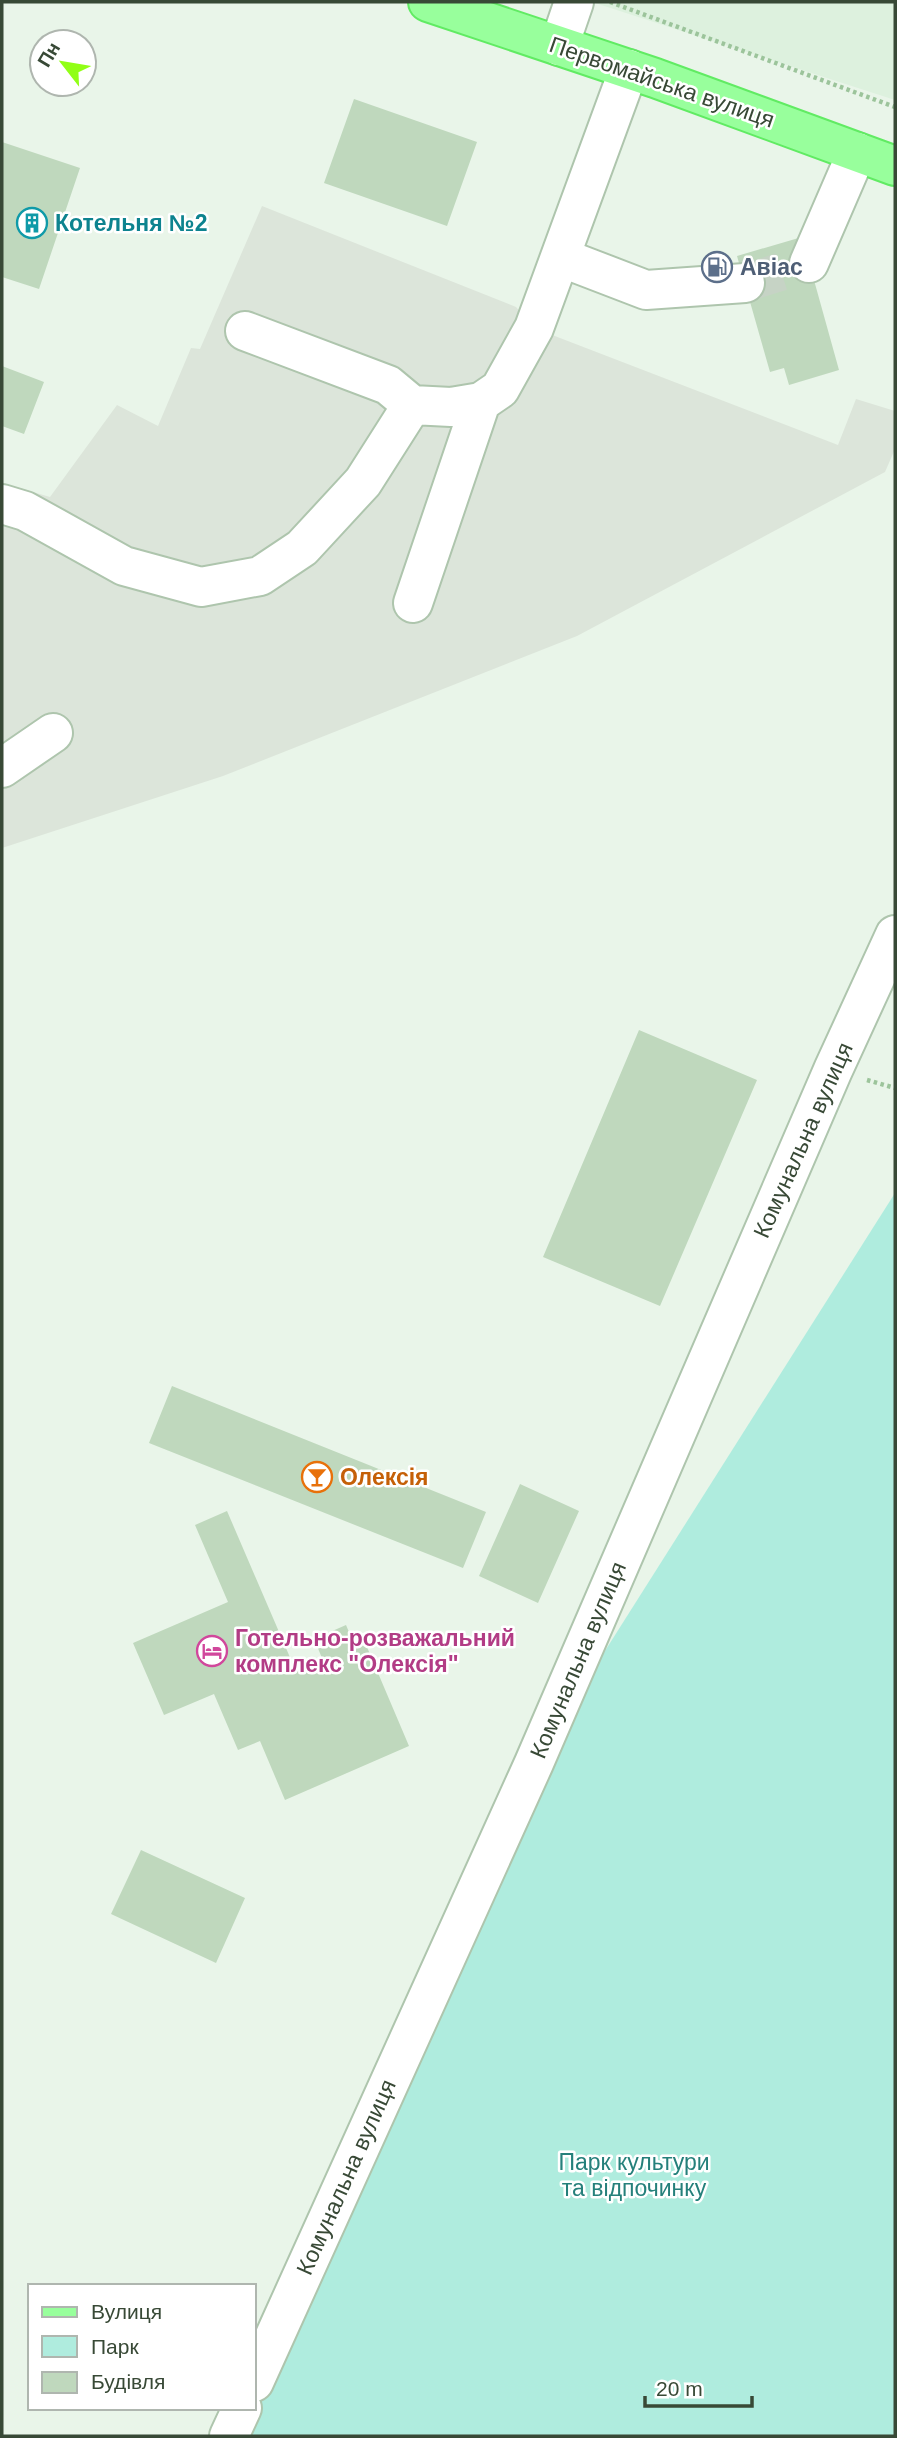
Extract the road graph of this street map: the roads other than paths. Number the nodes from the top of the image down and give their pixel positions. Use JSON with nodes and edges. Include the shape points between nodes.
{"nodes":[{"id":1,"x":428,"y":2,"type":"edge"},
{"id":2,"x":574,"y":2,"type":"edge"},
{"id":3,"x":559,"y":46,"type":"junction"},
{"id":4,"x":629,"y":69,"type":"junction"},
{"id":5,"x":857,"y":152,"type":"junction"},
{"id":6,"x":895,"y":166,"type":"edge"},
{"id":7,"x":560,"y":257,"type":"junction"},
{"id":8,"x":809,"y":263,"type":"dead end"},
{"id":9,"x":744,"y":283,"type":"tunnel mouth"},
{"id":10,"x":245,"y":331,"type":"dead end"},
{"id":11,"x":481,"y":402,"type":"junction"},
{"id":12,"x":412,"y":405,"type":"junction"},
{"id":13,"x":2,"y":504,"type":"edge"},
{"id":14,"x":413,"y":603,"type":"dead end"},
{"id":15,"x":53,"y":733,"type":"dead end"},
{"id":16,"x":2,"y":768,"type":"edge"},
{"id":17,"x":895,"y":935,"type":"edge"},
{"id":18,"x":256,"y":2378,"type":"edge"},
{"id":19,"x":241,"y":2410,"type":"edge"},
{"id":20,"x":229,"y":2436,"type":"edge"}],
"edges":[{"from":1,"to":3,"type":"main road","name":"Первомайська вулиця"},
{"from":2,"to":3,"type":"street"},
{"from":3,"to":4,"type":"main road","name":"Первомайська вулиця"},
{"from":4,"to":5,"type":"main road","name":"Первомайська вулиця"},
{"from":4,"to":7,"type":"street"},
{"from":5,"to":6,"type":"main road","name":"Первомайська вулиця"},
{"from":5,"to":8,"type":"street"},
{"from":7,"to":9,"type":"street","via":[[646,290]]},
{"from":7,"to":11,"type":"street","via":[[534,328],[500,389]]},
{"from":10,"to":12,"type":"street","via":[[388,385]]},
{"from":11,"to":12,"type":"street","via":[[451,407]]},
{"from":11,"to":14,"type":"street"},
{"from":12,"to":13,"type":"street","via":[[363,482],[302,548],[260,576],[201,587],[124,566],[25,511]]},
{"from":15,"to":16,"type":"street"},
{"from":17,"to":18,"type":"street","name":"Комунальна вулиця","via":[[534,1763]]},
{"from":19,"to":20,"type":"street"}]}
